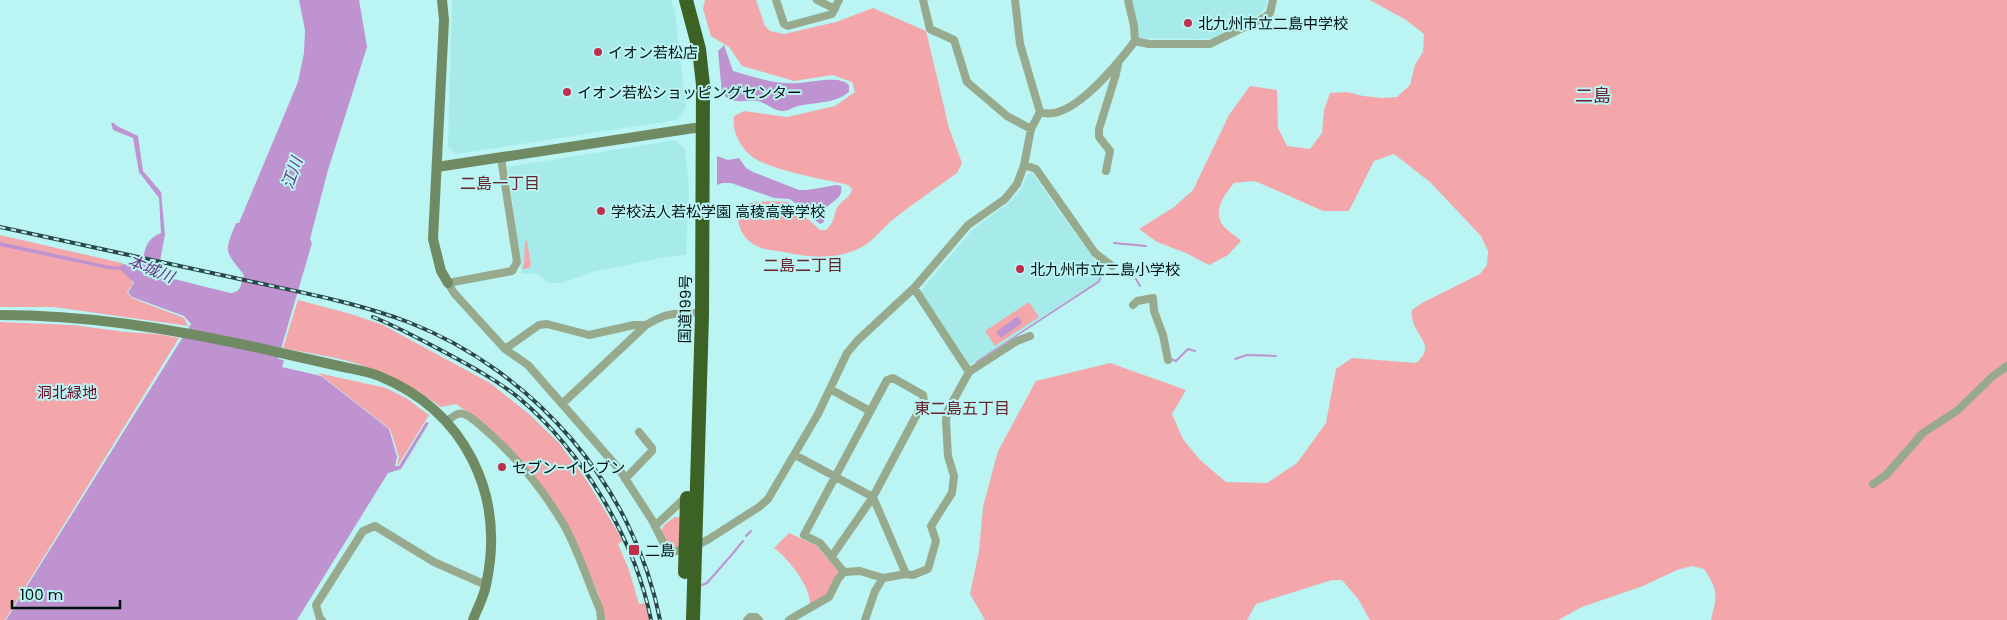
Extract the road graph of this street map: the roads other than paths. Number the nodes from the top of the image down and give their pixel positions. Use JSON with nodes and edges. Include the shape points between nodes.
{"nodes":[{"id":1,"x":442,"y":0,"type":"edge"},
{"id":2,"x":679,"y":0,"type":"edge"},
{"id":3,"x":686,"y":0,"type":"edge"},
{"id":4,"x":776,"y":0,"type":"edge"},
{"id":5,"x":817,"y":0,"type":"edge"},
{"id":6,"x":839,"y":0,"type":"edge"},
{"id":7,"x":923,"y":0,"type":"edge"},
{"id":8,"x":1015,"y":0,"type":"edge"},
{"id":9,"x":1128,"y":0,"type":"edge"},
{"id":10,"x":1273,"y":0,"type":"edge"},
{"id":11,"x":834,"y":9,"type":"junction"},
{"id":12,"x":1135,"y":41,"type":"junction"},
{"id":13,"x":1118,"y":64,"type":"junction"},
{"id":14,"x":1040,"y":112,"type":"junction"},
{"id":15,"x":699,"y":128,"type":"junction"},
{"id":16,"x":1032,"y":129,"type":"junction"},
{"id":17,"x":501,"y":158,"type":"junction"},
{"id":18,"x":1024,"y":165,"type":"junction"},
{"id":19,"x":436,"y":167,"type":"junction"},
{"id":20,"x":1106,"y":171,"type":"dead end"},
{"id":21,"x":1112,"y":266,"type":"dead end"},
{"id":22,"x":448,"y":283,"type":"junction"},
{"id":23,"x":914,"y":288,"type":"junction"},
{"id":24,"x":1134,"y":305,"type":"dead end"},
{"id":25,"x":693,"y":314,"type":"junction"},
{"id":26,"x":0,"y":315,"type":"edge"},
{"id":27,"x":646,"y":325,"type":"junction"},
{"id":28,"x":1030,"y":336,"type":"dead end"},
{"id":29,"x":505,"y":349,"type":"junction"},
{"id":30,"x":1168,"y":360,"type":"dead end"},
{"id":31,"x":2007,"y":366,"type":"edge"},
{"id":32,"x":969,"y":372,"type":"junction"},
{"id":33,"x":830,"y":389,"type":"junction"},
{"id":34,"x":562,"y":404,"type":"junction"},
{"id":35,"x":870,"y":411,"type":"junction"},
{"id":36,"x":447,"y":421,"type":"junction"},
{"id":37,"x":639,"y":432,"type":"dead end"},
{"id":38,"x":795,"y":455,"type":"junction"},
{"id":39,"x":836,"y":477,"type":"junction"},
{"id":40,"x":625,"y":479,"type":"junction"},
{"id":41,"x":1873,"y":484,"type":"dead end"},
{"id":42,"x":687,"y":496,"type":"junction"},
{"id":43,"x":873,"y":497,"type":"junction"},
{"id":44,"x":655,"y":526,"type":"junction"},
{"id":45,"x":691,"y":546,"type":"junction"},
{"id":46,"x":832,"y":556,"type":"junction"},
{"id":47,"x":844,"y":572,"type":"junction"},
{"id":48,"x":906,"y":574,"type":"junction"},
{"id":49,"x":883,"y":578,"type":"junction"},
{"id":50,"x":486,"y":585,"type":"junction"},
{"id":51,"x":322,"y":620,"type":"edge"},
{"id":52,"x":473,"y":620,"type":"edge"},
{"id":53,"x":601,"y":620,"type":"edge"},
{"id":54,"x":684,"y":620,"type":"edge"},
{"id":55,"x":693,"y":620,"type":"edge"},
{"id":56,"x":747,"y":620,"type":"edge"},
{"id":57,"x":759,"y":620,"type":"edge"},
{"id":58,"x":788,"y":620,"type":"edge"},
{"id":59,"x":865,"y":620,"type":"edge"}],
"edges":[{"from":1,"to":19,"type":"street","via":[[444,20]]},
{"from":2,"to":15,"type":"highway","name":"国道199号","via":[[690,50]]},
{"from":3,"to":15,"type":"highway","name":"国道199号","via":[[699,49],[703,85]]},
{"from":4,"to":11,"type":"street","via":[[784,24],[788,26],[832,14]]},
{"from":5,"to":11,"type":"street"},
{"from":6,"to":11,"type":"street"},
{"from":7,"to":16,"type":"street","via":[[930,29],[954,40],[967,82],[1007,116]]},
{"from":8,"to":14,"type":"street","via":[[1020,44]]},
{"from":9,"to":12,"type":"street"},
{"from":10,"to":12,"type":"street","via":[[1270,13],[1265,17],[1210,44]]},
{"from":12,"to":13,"type":"street"},
{"from":13,"to":14,"type":"street","via":[[1086,96],[1061,111],[1047,115]]},
{"from":13,"to":20,"type":"street","via":[[1099,129],[1099,137],[1110,151]]},
{"from":14,"to":16,"type":"street"},
{"from":15,"to":17,"type":"street"},
{"from":15,"to":25,"type":"highway","name":"国道199号"},
{"from":15,"to":45,"type":"highway","name":"国道199号","via":[[702,315]]},
{"from":16,"to":18,"type":"street"},
{"from":17,"to":19,"type":"street"},
{"from":17,"to":22,"type":"street","via":[[517,262],[512,271]]},
{"from":18,"to":21,"type":"street","via":[[1036,169],[1095,253]]},
{"from":18,"to":23,"type":"street","via":[[1017,184],[1005,199],[968,225]]},
{"from":19,"to":22,"type":"street","via":[[433,238],[441,271]]},
{"from":22,"to":29,"type":"street","via":[[454,294]]},
{"from":23,"to":32,"type":"street"},
{"from":23,"to":33,"type":"street","via":[[858,340]]},
{"from":24,"to":30,"type":"street","via":[[1153,298]]},
{"from":25,"to":27,"type":"street","via":[[661,316]]},
{"from":25,"to":42,"type":"highway","name":"国道199号"},
{"from":26,"to":36,"type":"street","via":[[93,318],[174,330],[378,376],[412,394]]},
{"from":27,"to":29,"type":"street","via":[[589,335],[547,324],[539,325]]},
{"from":27,"to":34,"type":"street"},
{"from":28,"to":32,"type":"street","via":[[1011,344]]},
{"from":29,"to":34,"type":"street","via":[[528,366]]},
{"from":31,"to":41,"type":"street","via":[[1958,410],[1923,432],[1886,475]]},
{"from":32,"to":48,"type":"street","via":[[947,412],[948,456],[954,476],[952,493],[931,526],[936,541],[928,569],[913,575]]},
{"from":33,"to":35,"type":"street"},
{"from":33,"to":38,"type":"street"},
{"from":34,"to":40,"type":"street"},
{"from":35,"to":39,"type":"street"},
{"from":35,"to":43,"type":"street","via":[[887,380],[893,378],[923,395],[924,401]]},
{"from":36,"to":50,"type":"street","via":[[471,456],[486,494],[490,531]]},
{"from":36,"to":53,"type":"street","via":[[456,414],[472,418],[497,440],[539,489],[574,546]]},
{"from":37,"to":40,"type":"street","via":[[652,451]]},
{"from":38,"to":39,"type":"street"},
{"from":38,"to":45,"type":"street","via":[[768,499],[759,507]]},
{"from":39,"to":43,"type":"street"},
{"from":39,"to":46,"type":"street","via":[[804,535],[820,543]]},
{"from":40,"to":44,"type":"street"},
{"from":42,"to":44,"type":"street"},
{"from":42,"to":45,"type":"highway","name":"国道199号"},
{"from":43,"to":46,"type":"street"},
{"from":43,"to":48,"type":"street"},
{"from":44,"to":45,"type":"street","via":[[670,554]]},
{"from":45,"to":54,"type":"highway","name":"国道199号"},
{"from":45,"to":55,"type":"highway","name":"国道199号"},
{"from":46,"to":47,"type":"street"},
{"from":47,"to":49,"type":"street","via":[[860,571]]},
{"from":47,"to":58,"type":"street","via":[[829,597]]},
{"from":48,"to":49,"type":"street"},
{"from":49,"to":59,"type":"street"},
{"from":50,"to":51,"type":"street","via":[[434,562],[374,526],[363,531],[316,605]]},
{"from":50,"to":52,"type":"street"},
{"from":56,"to":57,"type":"street","via":[[756,617]]}]}
